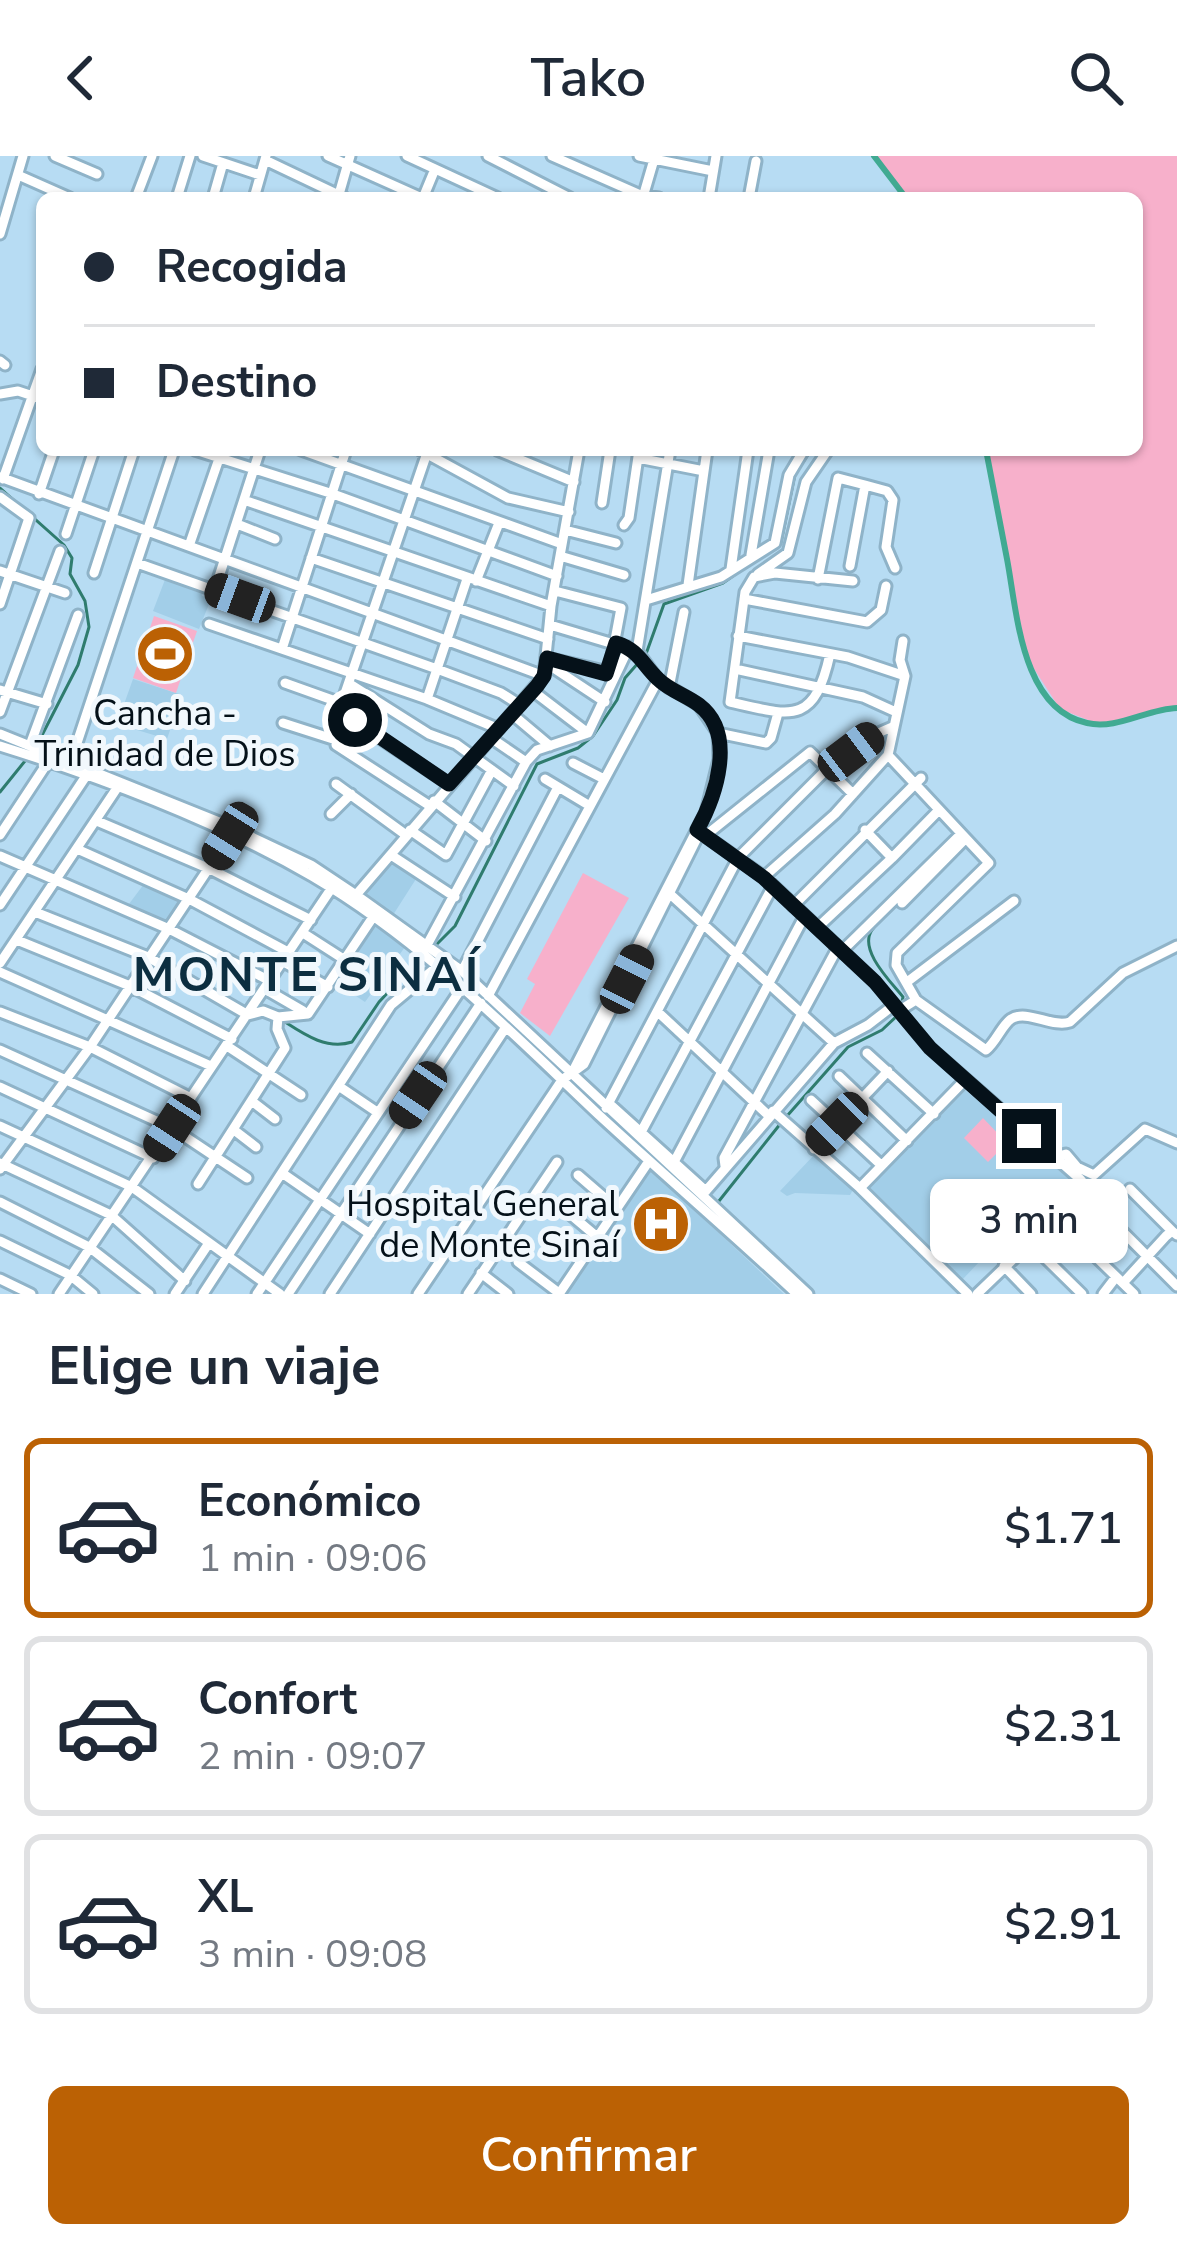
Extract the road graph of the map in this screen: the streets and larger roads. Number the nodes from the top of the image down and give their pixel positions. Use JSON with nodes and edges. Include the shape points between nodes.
{"nodes":[{"id":1,"x":23,"y":156,"type":"edge"},
{"id":2,"x":56,"y":156,"type":"edge"},
{"id":3,"x":152,"y":156,"type":"edge"},
{"id":4,"x":190,"y":156,"type":"edge"},
{"id":5,"x":203,"y":156,"type":"edge"},
{"id":6,"x":328,"y":156,"type":"edge"},
{"id":7,"x":407,"y":156,"type":"edge"},
{"id":8,"x":446,"y":156,"type":"edge"},
{"id":9,"x":488,"y":156,"type":"edge"},
{"id":10,"x":553,"y":156,"type":"edge"},
{"id":11,"x":639,"y":156,"type":"edge"},
{"id":12,"x":716,"y":156,"type":"edge"},
{"id":13,"x":265,"y":158,"type":"edge"},
{"id":14,"x":654,"y":159,"type":"edge"},
{"id":15,"x":348,"y":160,"type":"edge"},
{"id":16,"x":756,"y":161,"type":"dead end"},
{"id":17,"x":223,"y":163,"type":"junction"},
{"id":18,"x":438,"y":171,"type":"junction"},
{"id":19,"x":713,"y":171,"type":"junction"},
{"id":20,"x":98,"y":173,"type":"dead end"},
{"id":21,"x":18,"y":175,"type":"junction"},
{"id":22,"x":260,"y":176,"type":"junction"},
{"id":23,"x":543,"y":185,"type":"junction"},
{"id":24,"x":56,"y":192,"type":"edge"},
{"id":25,"x":138,"y":192,"type":"edge"},
{"id":26,"x":179,"y":192,"type":"edge"},
{"id":27,"x":215,"y":192,"type":"edge"},
{"id":28,"x":256,"y":192,"type":"edge"},
{"id":29,"x":331,"y":192,"type":"edge"},
{"id":30,"x":342,"y":192,"type":"edge"},
{"id":31,"x":410,"y":192,"type":"edge"},
{"id":32,"x":426,"y":192,"type":"edge"},
{"id":33,"x":485,"y":192,"type":"edge"},
{"id":34,"x":540,"y":192,"type":"edge"},
{"id":35,"x":558,"y":192,"type":"edge"},
{"id":36,"x":632,"y":192,"type":"edge"},
{"id":37,"x":644,"y":192,"type":"edge"},
{"id":38,"x":710,"y":192,"type":"edge"},
{"id":39,"x":749,"y":192,"type":"edge"},
{"id":40,"x":4,"y":207,"type":"edge"},
{"id":41,"x":0,"y":234,"type":"edge"},
{"id":42,"x":0,"y":394,"type":"edge"},
{"id":43,"x":36,"y":397,"type":"edge"},
{"id":44,"x":36,"y":399,"type":"edge"},
{"id":45,"x":52,"y":456,"type":"edge"},
{"id":46,"x":92,"y":456,"type":"edge"},
{"id":47,"x":132,"y":456,"type":"edge"},
{"id":48,"x":172,"y":456,"type":"edge"},
{"id":49,"x":219,"y":456,"type":"edge"},
{"id":50,"x":224,"y":456,"type":"edge"},
{"id":51,"x":258,"y":456,"type":"edge"},
{"id":52,"x":317,"y":456,"type":"edge"},
{"id":53,"x":344,"y":456,"type":"edge"},
{"id":54,"x":424,"y":456,"type":"edge"},
{"id":55,"x":432,"y":456,"type":"edge"},
{"id":56,"x":511,"y":456,"type":"edge"},
{"id":57,"x":578,"y":456,"type":"edge"},
{"id":58,"x":609,"y":456,"type":"edge"},
{"id":59,"x":639,"y":456,"type":"edge"},
{"id":60,"x":645,"y":456,"type":"edge"},
{"id":61,"x":669,"y":456,"type":"edge"},
{"id":62,"x":706,"y":456,"type":"edge"},
{"id":63,"x":747,"y":456,"type":"edge"},
{"id":64,"x":768,"y":456,"type":"edge"},
{"id":65,"x":800,"y":456,"type":"edge"},
{"id":66,"x":824,"y":456,"type":"edge"},
{"id":67,"x":668,"y":464,"type":"junction"},
{"id":68,"x":342,"y":465,"type":"junction"},
{"id":69,"x":745,"y":466,"type":"junction"},
{"id":70,"x":765,"y":469,"type":"junction"},
{"id":71,"x":253,"y":471,"type":"junction"},
{"id":72,"x":704,"y":471,"type":"junction"},
{"id":73,"x":813,"y":472,"type":"junction"},
{"id":74,"x":2,"y":478,"type":"edge"},
{"id":75,"x":838,"y":478,"type":"junction"},
{"id":76,"x":574,"y":482,"type":"junction"},
{"id":77,"x":865,"y":485,"type":"junction"},
{"id":78,"x":414,"y":493,"type":"junction"},
{"id":79,"x":39,"y":494,"type":"junction"},
{"id":80,"x":333,"y":494,"type":"junction"},
{"id":81,"x":0,"y":497,"type":"edge"},
{"id":82,"x":244,"y":500,"type":"junction"},
{"id":83,"x":602,"y":503,"type":"dead end"},
{"id":84,"x":74,"y":507,"type":"junction"},
{"id":85,"x":569,"y":512,"type":"junction"},
{"id":86,"x":112,"y":519,"type":"junction"},
{"id":87,"x":404,"y":522,"type":"junction"},
{"id":88,"x":237,"y":524,"type":"junction"},
{"id":89,"x":499,"y":524,"type":"junction"},
{"id":90,"x":624,"y":525,"type":"dead end"},
{"id":91,"x":323,"y":526,"type":"junction"},
{"id":92,"x":565,"y":530,"type":"junction"},
{"id":93,"x":147,"y":532,"type":"junction"},
{"id":94,"x":66,"y":534,"type":"dead end"},
{"id":95,"x":275,"y":538,"type":"dead end"},
{"id":96,"x":616,"y":543,"type":"dead end"},
{"id":97,"x":562,"y":544,"type":"junction"},
{"id":98,"x":190,"y":546,"type":"junction"},
{"id":99,"x":59,"y":551,"type":"dead end"},
{"id":100,"x":487,"y":551,"type":"junction"},
{"id":101,"x":393,"y":554,"type":"junction"},
{"id":102,"x":751,"y":555,"type":"junction"},
{"id":103,"x":560,"y":556,"type":"junction"},
{"id":104,"x":311,"y":558,"type":"junction"},
{"id":105,"x":224,"y":559,"type":"junction"},
{"id":106,"x":137,"y":563,"type":"junction"},
{"id":107,"x":850,"y":566,"type":"dead end"},
{"id":108,"x":895,"y":568,"type":"dead end"},
{"id":109,"x":731,"y":569,"type":"junction"},
{"id":110,"x":6,"y":573,"type":"edge"},
{"id":111,"x":94,"y":573,"type":"dead end"},
{"id":112,"x":624,"y":575,"type":"dead end"},
{"id":113,"x":557,"y":576,"type":"junction"},
{"id":114,"x":754,"y":577,"type":"junction"},
{"id":115,"x":818,"y":579,"type":"junction"},
{"id":116,"x":472,"y":580,"type":"junction"},
{"id":117,"x":853,"y":581,"type":"dead end"},
{"id":118,"x":383,"y":585,"type":"junction"},
{"id":119,"x":688,"y":585,"type":"junction"},
{"id":120,"x":48,"y":586,"type":"junction"},
{"id":121,"x":886,"y":586,"type":"dead end"},
{"id":122,"x":302,"y":588,"type":"junction"},
{"id":123,"x":215,"y":590,"type":"junction"},
{"id":124,"x":555,"y":591,"type":"junction"},
{"id":125,"x":65,"y":592,"type":"dead end"},
{"id":126,"x":744,"y":599,"type":"junction"},
{"id":127,"x":646,"y":600,"type":"junction"},
{"id":128,"x":0,"y":604,"type":"edge"},
{"id":129,"x":551,"y":606,"type":"junction"},
{"id":130,"x":458,"y":609,"type":"junction"},
{"id":131,"x":684,"y":612,"type":"dead end"},
{"id":132,"x":374,"y":614,"type":"junction"},
{"id":133,"x":78,"y":615,"type":"dead end"},
{"id":134,"x":292,"y":618,"type":"junction"},
{"id":135,"x":209,"y":624,"type":"dead end"},
{"id":136,"x":550,"y":625,"type":"junction"},
{"id":137,"x":738,"y":635,"type":"junction"},
{"id":138,"x":448,"y":637,"type":"junction"},
{"id":139,"x":548,"y":639,"type":"junction"},
{"id":140,"x":903,"y":640,"type":"dead end"},
{"id":141,"x":616,"y":643,"type":"junction"},
{"id":142,"x":363,"y":645,"type":"junction"},
{"id":143,"x":282,"y":649,"type":"junction"},
{"id":144,"x":633,"y":649,"type":"junction"},
{"id":145,"x":830,"y":654,"type":"junction"},
{"id":146,"x":547,"y":660,"type":"junction"},
{"id":147,"x":437,"y":669,"type":"junction"},
{"id":148,"x":735,"y":669,"type":"junction"},
{"id":149,"x":544,"y":676,"type":"junction"},
{"id":150,"x":905,"y":676,"type":"junction"},
{"id":151,"x":352,"y":679,"type":"junction"},
{"id":152,"x":658,"y":680,"type":"junction"},
{"id":153,"x":285,"y":683,"type":"dead end"},
{"id":154,"x":669,"y":688,"type":"junction"},
{"id":155,"x":3,"y":691,"type":"edge"},
{"id":156,"x":533,"y":691,"type":"junction"},
{"id":157,"x":822,"y":691,"type":"junction"},
{"id":158,"x":427,"y":700,"type":"junction"},
{"id":159,"x":605,"y":702,"type":"junction"},
{"id":160,"x":47,"y":704,"type":"junction"},
{"id":161,"x":340,"y":707,"type":"junction"},
{"id":162,"x":516,"y":710,"type":"junction"},
{"id":163,"x":0,"y":712,"type":"edge"},
{"id":164,"x":896,"y":712,"type":"junction"},
{"id":165,"x":778,"y":713,"type":"junction"},
{"id":166,"x":283,"y":723,"type":"dead end"},
{"id":167,"x":892,"y":727,"type":"junction"},
{"id":168,"x":587,"y":733,"type":"junction"},
{"id":169,"x":718,"y":733,"type":"junction"},
{"id":170,"x":0,"y":734,"type":"edge"},
{"id":171,"x":495,"y":734,"type":"junction"},
{"id":172,"x":336,"y":740,"type":"junction"},
{"id":173,"x":0,"y":746,"type":"edge"},
{"id":174,"x":550,"y":746,"type":"junction"},
{"id":175,"x":32,"y":750,"type":"junction"},
{"id":176,"x":888,"y":755,"type":"junction"},
{"id":177,"x":475,"y":756,"type":"junction"},
{"id":178,"x":71,"y":761,"type":"junction"},
{"id":179,"x":49,"y":762,"type":"junction"},
{"id":180,"x":526,"y":762,"type":"junction"},
{"id":181,"x":573,"y":763,"type":"dead end"},
{"id":182,"x":827,"y":769,"type":"junction"},
{"id":183,"x":492,"y":770,"type":"junction"},
{"id":184,"x":86,"y":776,"type":"junction"},
{"id":185,"x":544,"y":779,"type":"dead end"},
{"id":186,"x":604,"y":779,"type":"junction"},
{"id":187,"x":918,"y":781,"type":"junction"},
{"id":188,"x":336,"y":784,"type":"dead end"},
{"id":189,"x":449,"y":784,"type":"junction"},
{"id":190,"x":514,"y":786,"type":"junction"},
{"id":191,"x":558,"y":787,"type":"junction"},
{"id":192,"x":117,"y":788,"type":"junction"},
{"id":193,"x":351,"y":794,"type":"junction"},
{"id":194,"x":853,"y":794,"type":"junction"},
{"id":195,"x":432,"y":803,"type":"junction"},
{"id":196,"x":590,"y":806,"type":"junction"},
{"id":197,"x":938,"y":811,"type":"junction"},
{"id":198,"x":332,"y":814,"type":"dead end"},
{"id":199,"x":97,"y":820,"type":"junction"},
{"id":200,"x":462,"y":824,"type":"junction"},
{"id":201,"x":865,"y":830,"type":"junction"},
{"id":202,"x":408,"y":832,"type":"junction"},
{"id":203,"x":701,"y":833,"type":"junction"},
{"id":204,"x":0,"y":835,"type":"edge"},
{"id":205,"x":230,"y":836,"type":"junction"},
{"id":206,"x":963,"y":836,"type":"junction"},
{"id":207,"x":486,"y":841,"type":"junction"},
{"id":208,"x":77,"y":849,"type":"junction"},
{"id":209,"x":446,"y":854,"type":"junction"},
{"id":210,"x":391,"y":855,"type":"junction"},
{"id":211,"x":0,"y":856,"type":"edge"},
{"id":212,"x":738,"y":858,"type":"junction"},
{"id":213,"x":892,"y":858,"type":"junction"},
{"id":214,"x":26,"y":866,"type":"junction"},
{"id":215,"x":210,"y":868,"type":"junction"},
{"id":216,"x":471,"y":868,"type":"junction"},
{"id":217,"x":56,"y":880,"type":"junction"},
{"id":218,"x":432,"y":882,"type":"junction"},
{"id":219,"x":768,"y":882,"type":"junction"},
{"id":220,"x":332,"y":889,"type":"junction"},
{"id":221,"x":670,"y":894,"type":"junction"},
{"id":222,"x":356,"y":895,"type":"junction"},
{"id":223,"x":455,"y":897,"type":"junction"},
{"id":224,"x":188,"y":899,"type":"junction"},
{"id":225,"x":1014,"y":901,"type":"dead end"},
{"id":226,"x":0,"y":905,"type":"edge"},
{"id":227,"x":793,"y":906,"type":"junction"},
{"id":228,"x":35,"y":912,"type":"junction"},
{"id":229,"x":373,"y":917,"type":"junction"},
{"id":230,"x":804,"y":917,"type":"junction"},
{"id":231,"x":310,"y":920,"type":"junction"},
{"id":232,"x":886,"y":920,"type":"dead end"},
{"id":233,"x":704,"y":924,"type":"junction"},
{"id":234,"x":169,"y":928,"type":"junction"},
{"id":235,"x":818,"y":928,"type":"junction"},
{"id":236,"x":303,"y":933,"type":"junction"},
{"id":237,"x":16,"y":940,"type":"junction"},
{"id":238,"x":429,"y":946,"type":"junction"},
{"id":239,"x":1177,"y":946,"type":"edge"},
{"id":240,"x":840,"y":949,"type":"junction"},
{"id":241,"x":737,"y":955,"type":"junction"},
{"id":242,"x":148,"y":957,"type":"junction"},
{"id":243,"x":287,"y":957,"type":"junction"},
{"id":244,"x":2,"y":958,"type":"edge"},
{"id":245,"x":345,"y":960,"type":"junction"},
{"id":246,"x":440,"y":962,"type":"junction"},
{"id":247,"x":462,"y":971,"type":"junction"},
{"id":248,"x":0,"y":972,"type":"edge"},
{"id":249,"x":907,"y":982,"type":"junction"},
{"id":250,"x":769,"y":983,"type":"junction"},
{"id":251,"x":268,"y":985,"type":"junction"},
{"id":252,"x":130,"y":986,"type":"junction"},
{"id":253,"x":463,"y":986,"type":"junction"},
{"id":254,"x":328,"y":987,"type":"junction"},
{"id":255,"x":487,"y":997,"type":"junction"},
{"id":256,"x":916,"y":1000,"type":"junction"},
{"id":257,"x":897,"y":1008,"type":"junction"},
{"id":258,"x":0,"y":1012,"type":"edge"},
{"id":259,"x":802,"y":1012,"type":"junction"},
{"id":260,"x":659,"y":1013,"type":"junction"},
{"id":261,"x":308,"y":1014,"type":"junction"},
{"id":262,"x":248,"y":1015,"type":"junction"},
{"id":263,"x":278,"y":1017,"type":"junction"},
{"id":264,"x":109,"y":1018,"type":"junction"},
{"id":265,"x":506,"y":1027,"type":"junction"},
{"id":266,"x":229,"y":1043,"type":"junction"},
{"id":267,"x":834,"y":1043,"type":"junction"},
{"id":268,"x":691,"y":1044,"type":"junction"},
{"id":269,"x":90,"y":1047,"type":"junction"},
{"id":270,"x":0,"y":1049,"type":"edge"},
{"id":271,"x":867,"y":1053,"type":"dead end"},
{"id":272,"x":211,"y":1066,"type":"junction"},
{"id":273,"x":887,"y":1071,"type":"junction"},
{"id":274,"x":722,"y":1073,"type":"junction"},
{"id":275,"x":568,"y":1074,"type":"junction"},
{"id":276,"x":271,"y":1076,"type":"junction"},
{"id":277,"x":838,"y":1076,"type":"dead end"},
{"id":278,"x":67,"y":1077,"type":"junction"},
{"id":279,"x":964,"y":1082,"type":"junction"},
{"id":280,"x":0,"y":1087,"type":"edge"},
{"id":281,"x":340,"y":1087,"type":"junction"},
{"id":282,"x":302,"y":1095,"type":"dead end"},
{"id":283,"x":863,"y":1097,"type":"junction"},
{"id":284,"x":190,"y":1098,"type":"junction"},
{"id":285,"x":811,"y":1100,"type":"dead end"},
{"id":286,"x":754,"y":1101,"type":"junction"},
{"id":287,"x":253,"y":1102,"type":"junction"},
{"id":288,"x":608,"y":1106,"type":"junction"},
{"id":289,"x":45,"y":1108,"type":"junction"},
{"id":290,"x":376,"y":1112,"type":"junction"},
{"id":291,"x":770,"y":1113,"type":"junction"},
{"id":292,"x":934,"y":1114,"type":"junction"},
{"id":293,"x":275,"y":1119,"type":"dead end"},
{"id":294,"x":837,"y":1124,"type":"junction"},
{"id":295,"x":0,"y":1126,"type":"edge"},
{"id":296,"x":172,"y":1128,"type":"junction"},
{"id":297,"x":234,"y":1130,"type":"junction"},
{"id":298,"x":639,"y":1135,"type":"junction"},
{"id":299,"x":26,"y":1136,"type":"junction"},
{"id":300,"x":907,"y":1141,"type":"junction"},
{"id":301,"x":1177,"y":1143,"type":"edge"},
{"id":302,"x":256,"y":1147,"type":"dead end"},
{"id":303,"x":814,"y":1149,"type":"junction"},
{"id":304,"x":216,"y":1157,"type":"junction"},
{"id":305,"x":1056,"y":1157,"type":"junction"},
{"id":306,"x":152,"y":1158,"type":"junction"},
{"id":307,"x":649,"y":1161,"type":"junction"},
{"id":308,"x":557,"y":1162,"type":"dead end"},
{"id":309,"x":672,"y":1165,"type":"junction"},
{"id":310,"x":1,"y":1166,"type":"edge"},
{"id":311,"x":725,"y":1166,"type":"junction"},
{"id":312,"x":881,"y":1166,"type":"junction"},
{"id":313,"x":282,"y":1173,"type":"junction"},
{"id":314,"x":578,"y":1175,"type":"dead end"},
{"id":315,"x":247,"y":1178,"type":"dead end"},
{"id":316,"x":198,"y":1184,"type":"dead end"},
{"id":317,"x":131,"y":1187,"type":"junction"},
{"id":318,"x":860,"y":1188,"type":"junction"},
{"id":319,"x":1130,"y":1189,"type":"dead end"},
{"id":320,"x":1083,"y":1192,"type":"junction"},
{"id":321,"x":704,"y":1193,"type":"junction"},
{"id":322,"x":320,"y":1198,"type":"junction"},
{"id":323,"x":0,"y":1202,"type":"edge"},
{"id":324,"x":559,"y":1204,"type":"dead end"},
{"id":325,"x":615,"y":1207,"type":"junction"},
{"id":326,"x":340,"y":1214,"type":"junction"},
{"id":327,"x":111,"y":1215,"type":"junction"},
{"id":328,"x":1057,"y":1219,"type":"junction"},
{"id":329,"x":1174,"y":1233,"type":"edge"},
{"id":330,"x":370,"y":1234,"type":"junction"},
{"id":331,"x":596,"y":1236,"type":"junction"},
{"id":332,"x":0,"y":1241,"type":"edge"},
{"id":333,"x":1028,"y":1241,"type":"junction"},
{"id":334,"x":208,"y":1243,"type":"junction"},
{"id":335,"x":89,"y":1246,"type":"junction"},
{"id":336,"x":1146,"y":1255,"type":"junction"},
{"id":337,"x":227,"y":1256,"type":"junction"},
{"id":338,"x":518,"y":1262,"type":"dead end"},
{"id":339,"x":1004,"y":1266,"type":"junction"},
{"id":340,"x":481,"y":1274,"type":"junction"},
{"id":341,"x":70,"y":1276,"type":"junction"},
{"id":342,"x":0,"y":1280,"type":"edge"},
{"id":343,"x":1119,"y":1280,"type":"junction"},
{"id":344,"x":185,"y":1281,"type":"junction"},
{"id":345,"x":265,"y":1282,"type":"junction"},
{"id":346,"x":1177,"y":1286,"type":"edge"},
{"id":347,"x":559,"y":1293,"type":"edge"},
{"id":348,"x":977,"y":1293,"type":"edge"},
{"id":349,"x":31,"y":1294,"type":"edge"},
{"id":350,"x":59,"y":1294,"type":"edge"},
{"id":351,"x":93,"y":1294,"type":"edge"},
{"id":352,"x":149,"y":1294,"type":"edge"},
{"id":353,"x":175,"y":1294,"type":"edge"},
{"id":354,"x":203,"y":1294,"type":"edge"},
{"id":355,"x":257,"y":1294,"type":"edge"},
{"id":356,"x":284,"y":1294,"type":"edge"},
{"id":357,"x":330,"y":1294,"type":"edge"},
{"id":358,"x":418,"y":1294,"type":"edge"},
{"id":359,"x":468,"y":1294,"type":"edge"},
{"id":360,"x":508,"y":1294,"type":"edge"},
{"id":361,"x":797,"y":1294,"type":"edge"},
{"id":362,"x":808,"y":1294,"type":"edge"},
{"id":363,"x":1031,"y":1294,"type":"edge"},
{"id":364,"x":1082,"y":1294,"type":"edge"},
{"id":365,"x":1103,"y":1294,"type":"edge"},
{"id":366,"x":1134,"y":1294,"type":"edge"}],
"edges":[{"from":1,"to":21,"type":"street"},
{"from":2,"to":20,"type":"street"},
{"from":3,"to":25,"type":"street"},
{"from":4,"to":26,"type":"street"},
{"from":5,"to":17,"type":"street"},
{"from":6,"to":15,"type":"street"},
{"from":7,"to":18,"type":"street"},
{"from":8,"to":18,"type":"street"},
{"from":9,"to":23,"type":"street"},
{"from":10,"to":36,"type":"street"},
{"from":11,"to":14,"type":"street"},
{"from":12,"to":19,"type":"street"},
{"from":13,"to":22,"type":"street"},
{"from":13,"to":29,"type":"street"},
{"from":14,"to":19,"type":"street"},
{"from":14,"to":37,"type":"street"},
{"from":15,"to":30,"type":"street"},
{"from":15,"to":31,"type":"street"},
{"from":16,"to":39,"type":"street"},
{"from":17,"to":22,"type":"street"},
{"from":17,"to":27,"type":"street"},
{"from":18,"to":32,"type":"street"},
{"from":18,"to":33,"type":"street"},
{"from":19,"to":38,"type":"street"},
{"from":21,"to":24,"type":"street"},
{"from":21,"to":40,"type":"street"},
{"from":22,"to":28,"type":"street"},
{"from":23,"to":34,"type":"street"},
{"from":23,"to":35,"type":"street"},
{"from":40,"to":41,"type":"street"},
{"from":42,"to":43,"type":"street"},
{"from":44,"to":74,"type":"street"},
{"from":45,"to":79,"type":"street"},
{"from":46,"to":84,"type":"street"},
{"from":47,"to":86,"type":"street"},
{"from":48,"to":93,"type":"street"},
{"from":49,"to":98,"type":"street"},
{"from":50,"to":71,"type":"street"},
{"from":51,"to":71,"type":"street"},
{"from":52,"to":68,"type":"street"},
{"from":53,"to":68,"type":"street"},
{"from":54,"to":78,"type":"street"},
{"from":55,"to":85,"type":"street","via":[[508,498]]},
{"from":56,"to":76,"type":"street"},
{"from":57,"to":76,"type":"street"},
{"from":58,"to":83,"type":"street"},
{"from":59,"to":90,"type":"street"},
{"from":60,"to":67,"type":"street"},
{"from":61,"to":67,"type":"street"},
{"from":62,"to":72,"type":"street"},
{"from":63,"to":69,"type":"street"},
{"from":64,"to":70,"type":"street"},
{"from":65,"to":102,"type":"street","via":[[775,543]]},
{"from":66,"to":73,"type":"street"},
{"from":67,"to":72,"type":"street"},
{"from":67,"to":127,"type":"street"},
{"from":68,"to":78,"type":"street"},
{"from":68,"to":80,"type":"street"},
{"from":69,"to":70,"type":"street"},
{"from":69,"to":109,"type":"street"},
{"from":70,"to":102,"type":"street"},
{"from":71,"to":80,"type":"street"},
{"from":71,"to":82,"type":"street"},
{"from":72,"to":119,"type":"street"},
{"from":73,"to":75,"type":"street"},
{"from":73,"to":114,"type":"street","via":[[788,553]]},
{"from":74,"to":79,"type":"street"},
{"from":75,"to":77,"type":"street"},
{"from":75,"to":115,"type":"street"},
{"from":76,"to":85,"type":"street"},
{"from":77,"to":107,"type":"street"},
{"from":77,"to":108,"type":"street","via":[[893,500],[886,547]]},
{"from":78,"to":87,"type":"street"},
{"from":78,"to":89,"type":"street"},
{"from":79,"to":84,"type":"street"},
{"from":80,"to":87,"type":"street"},
{"from":80,"to":91,"type":"street"},
{"from":81,"to":110,"type":"street","via":[[29,518]]},
{"from":82,"to":88,"type":"street"},
{"from":82,"to":91,"type":"street"},
{"from":84,"to":86,"type":"street"},
{"from":84,"to":94,"type":"street"},
{"from":85,"to":92,"type":"street"},
{"from":86,"to":93,"type":"street"},
{"from":86,"to":111,"type":"street"},
{"from":87,"to":100,"type":"street"},
{"from":87,"to":101,"type":"street"},
{"from":88,"to":95,"type":"street"},
{"from":88,"to":105,"type":"street"},
{"from":89,"to":97,"type":"street"},
{"from":89,"to":100,"type":"street"},
{"from":91,"to":101,"type":"street"},
{"from":91,"to":104,"type":"street"},
{"from":92,"to":96,"type":"street"},
{"from":92,"to":97,"type":"street"},
{"from":93,"to":98,"type":"street"},
{"from":93,"to":106,"type":"street"},
{"from":97,"to":103,"type":"street"},
{"from":98,"to":105,"type":"street"},
{"from":99,"to":120,"type":"street"},
{"from":100,"to":113,"type":"street"},
{"from":100,"to":116,"type":"street"},
{"from":101,"to":116,"type":"street"},
{"from":101,"to":118,"type":"street"},
{"from":102,"to":109,"type":"street"},
{"from":103,"to":112,"type":"street"},
{"from":103,"to":113,"type":"street"},
{"from":104,"to":118,"type":"street"},
{"from":104,"to":122,"type":"street"},
{"from":105,"to":122,"type":"street"},
{"from":105,"to":123,"type":"street"},
{"from":106,"to":123,"type":"street"},
{"from":106,"to":178,"type":"street"},
{"from":109,"to":119,"type":"street"},
{"from":110,"to":120,"type":"street"},
{"from":110,"to":128,"type":"street"},
{"from":113,"to":124,"type":"street"},
{"from":114,"to":115,"type":"street"},
{"from":114,"to":126,"type":"street"},
{"from":115,"to":117,"type":"street"},
{"from":116,"to":129,"type":"street"},
{"from":116,"to":130,"type":"street"},
{"from":118,"to":130,"type":"street"},
{"from":118,"to":132,"type":"street"},
{"from":119,"to":127,"type":"street"},
{"from":120,"to":125,"type":"street"},
{"from":120,"to":155,"type":"street"},
{"from":121,"to":126,"type":"street","via":[[881,610],[867,622]]},
{"from":122,"to":132,"type":"street"},
{"from":122,"to":134,"type":"street"},
{"from":123,"to":134,"type":"street"},
{"from":124,"to":129,"type":"street"},
{"from":124,"to":141,"type":"street","via":[[621,608]]},
{"from":126,"to":137,"type":"street"},
{"from":127,"to":144,"type":"street"},
{"from":129,"to":136,"type":"street"},
{"from":130,"to":138,"type":"street"},
{"from":130,"to":139,"type":"street"},
{"from":131,"to":154,"type":"street"},
{"from":132,"to":138,"type":"street"},
{"from":132,"to":142,"type":"street"},
{"from":133,"to":160,"type":"street"},
{"from":134,"to":142,"type":"street"},
{"from":134,"to":143,"type":"street"},
{"from":135,"to":143,"type":"street"},
{"from":136,"to":139,"type":"street"},
{"from":136,"to":141,"type":"street"},
{"from":137,"to":145,"type":"street"},
{"from":137,"to":148,"type":"street"},
{"from":138,"to":147,"type":"street"},
{"from":138,"to":149,"type":"street"},
{"from":139,"to":146,"type":"street"},
{"from":140,"to":150,"type":"street"},
{"from":141,"to":144,"type":"street"},
{"from":141,"to":146,"type":"street","via":[[606,674]]},
{"from":142,"to":147,"type":"street"},
{"from":142,"to":151,"type":"street"},
{"from":143,"to":151,"type":"street"},
{"from":144,"to":152,"type":"street"},
{"from":144,"to":159,"type":"street"},
{"from":145,"to":150,"type":"street"},
{"from":145,"to":157,"type":"street"},
{"from":146,"to":149,"type":"street"},
{"from":146,"to":159,"type":"street"},
{"from":147,"to":158,"type":"street"},
{"from":147,"to":162,"type":"street","via":[[501,693]]},
{"from":148,"to":157,"type":"street"},
{"from":148,"to":165,"type":"street","via":[[730,702]]},
{"from":149,"to":156,"type":"street"},
{"from":150,"to":164,"type":"street"},
{"from":151,"to":158,"type":"street"},
{"from":151,"to":161,"type":"street"},
{"from":151,"to":177,"type":"street","via":[[428,734]]},
{"from":152,"to":154,"type":"street"},
{"from":152,"to":186,"type":"street"},
{"from":153,"to":161,"type":"street"},
{"from":154,"to":169,"type":"street","via":[[699,705]]},
{"from":155,"to":160,"type":"street"},
{"from":155,"to":163,"type":"street"},
{"from":156,"to":162,"type":"street"},
{"from":156,"to":168,"type":"street"},
{"from":157,"to":164,"type":"street"},
{"from":157,"to":165,"type":"street","via":[[799,710]]},
{"from":158,"to":171,"type":"street"},
{"from":159,"to":168,"type":"street"},
{"from":160,"to":175,"type":"street"},
{"from":161,"to":172,"type":"street"},
{"from":161,"to":189,"type":"street"},
{"from":162,"to":171,"type":"street"},
{"from":162,"to":174,"type":"street"},
{"from":164,"to":167,"type":"street"},
{"from":165,"to":169,"type":"street","via":[[766,742]]},
{"from":166,"to":172,"type":"street"},
{"from":167,"to":176,"type":"street"},
{"from":167,"to":182,"type":"street"},
{"from":168,"to":174,"type":"street"},
{"from":169,"to":203,"type":"street"},
{"from":170,"to":175,"type":"street"},
{"from":171,"to":177,"type":"street"},
{"from":171,"to":180,"type":"street"},
{"from":172,"to":195,"type":"street"},
{"from":173,"to":175,"type":"street"},
{"from":174,"to":180,"type":"street"},
{"from":175,"to":178,"type":"street"},
{"from":175,"to":179,"type":"street"},
{"from":176,"to":187,"type":"street"},
{"from":176,"to":194,"type":"street"},
{"from":177,"to":183,"type":"street"},
{"from":177,"to":189,"type":"street"},
{"from":178,"to":222,"type":"street","via":[[269,845]]},
{"from":179,"to":184,"type":"street"},
{"from":179,"to":204,"type":"street"},
{"from":180,"to":190,"type":"street"},
{"from":181,"to":186,"type":"street"},
{"from":182,"to":194,"type":"street"},
{"from":182,"to":203,"type":"street","via":[[808,753]]},
{"from":182,"to":212,"type":"street"},
{"from":183,"to":190,"type":"street"},
{"from":183,"to":200,"type":"street"},
{"from":184,"to":192,"type":"street"},
{"from":184,"to":214,"type":"street"},
{"from":185,"to":191,"type":"street"},
{"from":186,"to":196,"type":"street"},
{"from":187,"to":197,"type":"street"},
{"from":187,"to":201,"type":"street"},
{"from":188,"to":193,"type":"street"},
{"from":189,"to":195,"type":"street"},
{"from":190,"to":207,"type":"street"},
{"from":191,"to":196,"type":"street"},
{"from":191,"to":247,"type":"street"},
{"from":192,"to":199,"type":"street"},
{"from":192,"to":205,"type":"street"},
{"from":193,"to":198,"type":"street"},
{"from":193,"to":202,"type":"street"},
{"from":194,"to":219,"type":"street"},
{"from":195,"to":200,"type":"street"},
{"from":195,"to":202,"type":"street"},
{"from":196,"to":255,"type":"street"},
{"from":197,"to":206,"type":"street"},
{"from":197,"to":213,"type":"street"},
{"from":199,"to":208,"type":"street"},
{"from":199,"to":215,"type":"street"},
{"from":200,"to":207,"type":"street"},
{"from":200,"to":209,"type":"street"},
{"from":201,"to":213,"type":"street"},
{"from":201,"to":227,"type":"street"},
{"from":202,"to":209,"type":"street"},
{"from":202,"to":210,"type":"street"},
{"from":203,"to":212,"type":"street"},
{"from":203,"to":221,"type":"street"},
{"from":203,"to":275,"type":"street"},
{"from":205,"to":215,"type":"street"},
{"from":205,"to":220,"type":"street"},
{"from":206,"to":232,"type":"street"},
{"from":206,"to":240,"type":"street"},
{"from":206,"to":249,"type":"street","via":[[988,863],[897,953]]},
{"from":207,"to":216,"type":"street"},
{"from":208,"to":217,"type":"street"},
{"from":208,"to":224,"type":"street"},
{"from":209,"to":216,"type":"street"},
{"from":209,"to":218,"type":"street"},
{"from":210,"to":218,"type":"street"},
{"from":210,"to":222,"type":"street"},
{"from":211,"to":214,"type":"street"},
{"from":212,"to":219,"type":"street"},
{"from":212,"to":233,"type":"street"},
{"from":213,"to":235,"type":"street"},
{"from":214,"to":217,"type":"street"},
{"from":214,"to":226,"type":"street"},
{"from":215,"to":224,"type":"street"},
{"from":215,"to":231,"type":"street"},
{"from":216,"to":223,"type":"street"},
{"from":217,"to":228,"type":"street"},
{"from":217,"to":234,"type":"street"},
{"from":218,"to":223,"type":"street"},
{"from":219,"to":227,"type":"street"},
{"from":219,"to":241,"type":"street"},
{"from":220,"to":229,"type":"street"},
{"from":220,"to":231,"type":"street"},
{"from":221,"to":233,"type":"street"},
{"from":221,"to":275,"type":"street","via":[[584,1064]]},
{"from":222,"to":238,"type":"street"},
{"from":223,"to":238,"type":"street"},
{"from":224,"to":234,"type":"street"},
{"from":224,"to":243,"type":"street"},
{"from":225,"to":249,"type":"street"},
{"from":227,"to":230,"type":"street"},
{"from":228,"to":237,"type":"street"},
{"from":228,"to":242,"type":"street"},
{"from":229,"to":245,"type":"street"},
{"from":229,"to":246,"type":"street"},
{"from":230,"to":235,"type":"street"},
{"from":230,"to":250,"type":"street"},
{"from":231,"to":236,"type":"street"},
{"from":233,"to":241,"type":"street"},
{"from":233,"to":260,"type":"street"},
{"from":234,"to":242,"type":"street"},
{"from":234,"to":251,"type":"street"},
{"from":235,"to":240,"type":"street"},
{"from":236,"to":243,"type":"street"},
{"from":236,"to":245,"type":"street"},
{"from":237,"to":244,"type":"street"},
{"from":237,"to":252,"type":"street"},
{"from":238,"to":246,"type":"street"},
{"from":239,"to":256,"type":"street","via":[[1123,973],[1070,1022],[1010,1019],[986,1049]]},
{"from":240,"to":257,"type":"street"},
{"from":240,"to":259,"type":"street"},
{"from":241,"to":250,"type":"street"},
{"from":241,"to":268,"type":"street"},
{"from":242,"to":252,"type":"street"},
{"from":242,"to":262,"type":"street"},
{"from":243,"to":251,"type":"street"},
{"from":243,"to":254,"type":"street"},
{"from":245,"to":254,"type":"street"},
{"from":246,"to":247,"type":"street"},
{"from":246,"to":253,"type":"street"},
{"from":246,"to":281,"type":"street","via":[[391,1005]]},
{"from":247,"to":255,"type":"street"},
{"from":248,"to":264,"type":"street"},
{"from":249,"to":256,"type":"street"},
{"from":250,"to":259,"type":"street"},
{"from":250,"to":274,"type":"street"},
{"from":251,"to":261,"type":"street"},
{"from":251,"to":262,"type":"street"},
{"from":252,"to":264,"type":"street"},
{"from":252,"to":266,"type":"street"},
{"from":253,"to":255,"type":"street"},
{"from":253,"to":290,"type":"street"},
{"from":254,"to":261,"type":"street"},
{"from":255,"to":265,"type":"street"},
{"from":255,"to":275,"type":"street"},
{"from":255,"to":326,"type":"street"},
{"from":256,"to":257,"type":"street"},
{"from":257,"to":267,"type":"street"},
{"from":257,"to":279,"type":"street"},
{"from":258,"to":269,"type":"street"},
{"from":259,"to":267,"type":"street"},
{"from":259,"to":286,"type":"street"},
{"from":260,"to":268,"type":"street"},
{"from":260,"to":288,"type":"street"},
{"from":261,"to":263,"type":"street"},
{"from":262,"to":263,"type":"street"},
{"from":262,"to":266,"type":"street"},
{"from":263,"to":276,"type":"street","via":[[285,1048]]},
{"from":264,"to":269,"type":"street"},
{"from":264,"to":272,"type":"street"},
{"from":265,"to":275,"type":"street"},
{"from":265,"to":330,"type":"street"},
{"from":266,"to":272,"type":"street"},
{"from":266,"to":276,"type":"street"},
{"from":267,"to":291,"type":"street"},
{"from":268,"to":274,"type":"street"},
{"from":268,"to":298,"type":"street"},
{"from":269,"to":278,"type":"street"},
{"from":269,"to":284,"type":"street"},
{"from":270,"to":278,"type":"street"},
{"from":271,"to":273,"type":"street"},
{"from":272,"to":284,"type":"street"},
{"from":273,"to":283,"type":"street"},
{"from":273,"to":292,"type":"street"},
{"from":274,"to":286,"type":"street"},
{"from":274,"to":309,"type":"street"},
{"from":275,"to":288,"type":"street"},
{"from":275,"to":307,"type":"street"},
{"from":275,"to":358,"type":"street"},
{"from":276,"to":282,"type":"street"},
{"from":276,"to":287,"type":"street"},
{"from":277,"to":283,"type":"street"},
{"from":278,"to":289,"type":"street"},
{"from":278,"to":296,"type":"street"},
{"from":279,"to":292,"type":"street"},
{"from":279,"to":305,"type":"street"},
{"from":280,"to":289,"type":"street"},
{"from":281,"to":290,"type":"street"},
{"from":281,"to":313,"type":"street"},
{"from":283,"to":294,"type":"street"},
{"from":283,"to":300,"type":"street"},
{"from":284,"to":296,"type":"street"},
{"from":285,"to":294,"type":"street"},
{"from":286,"to":291,"type":"street"},
{"from":286,"to":311,"type":"street"},
{"from":287,"to":293,"type":"street"},
{"from":287,"to":297,"type":"street"},
{"from":288,"to":298,"type":"street"},
{"from":289,"to":299,"type":"street"},
{"from":289,"to":306,"type":"street"},
{"from":290,"to":322,"type":"street"},
{"from":291,"to":303,"type":"street"},
{"from":291,"to":311,"type":"street"},
{"from":292,"to":300,"type":"street"},
{"from":294,"to":303,"type":"street"},
{"from":294,"to":312,"type":"street"},
{"from":295,"to":299,"type":"street"},
{"from":296,"to":304,"type":"street"},
{"from":296,"to":306,"type":"street"},
{"from":297,"to":302,"type":"street"},
{"from":297,"to":304,"type":"street"},
{"from":298,"to":309,"type":"street"},
{"from":299,"to":310,"type":"street"},
{"from":299,"to":317,"type":"street"},
{"from":300,"to":312,"type":"street"},
{"from":301,"to":305,"type":"street","via":[[1145,1129],[1094,1175],[1066,1154]]},
{"from":303,"to":318,"type":"street"},
{"from":304,"to":315,"type":"street"},
{"from":304,"to":316,"type":"street"},
{"from":305,"to":320,"type":"street"},
{"from":306,"to":317,"type":"street"},
{"from":307,"to":325,"type":"street"},
{"from":307,"to":361,"type":"street"},
{"from":308,"to":340,"type":"street"},
{"from":309,"to":321,"type":"street"},
{"from":310,"to":327,"type":"street"},
{"from":311,"to":321,"type":"street"},
{"from":312,"to":318,"type":"street"},
{"from":313,"to":322,"type":"street"},
{"from":313,"to":337,"type":"street"},
{"from":314,"to":325,"type":"street"},
{"from":317,"to":327,"type":"street"},
{"from":317,"to":334,"type":"street"},
{"from":318,"to":348,"type":"street"},
{"from":319,"to":329,"type":"street"},
{"from":320,"to":328,"type":"street"},
{"from":320,"to":336,"type":"street"},
{"from":321,"to":362,"type":"street"},
{"from":322,"to":326,"type":"street"},
{"from":322,"to":345,"type":"street"},
{"from":323,"to":335,"type":"street"},
{"from":324,"to":331,"type":"street"},
{"from":325,"to":331,"type":"street"},
{"from":326,"to":330,"type":"street"},
{"from":326,"to":356,"type":"street"},
{"from":327,"to":335,"type":"street"},
{"from":327,"to":344,"type":"street"},
{"from":328,"to":333,"type":"street"},
{"from":328,"to":343,"type":"street"},
{"from":329,"to":336,"type":"street"},
{"from":330,"to":357,"type":"street"},
{"from":331,"to":347,"type":"street"},
{"from":332,"to":341,"type":"street"},
{"from":333,"to":339,"type":"street"},
{"from":333,"to":364,"type":"street"},
{"from":334,"to":337,"type":"street"},
{"from":334,"to":344,"type":"street"},
{"from":335,"to":341,"type":"street"},
{"from":335,"to":352,"type":"street"},
{"from":336,"to":343,"type":"street"},
{"from":336,"to":346,"type":"street"},
{"from":337,"to":345,"type":"street"},
{"from":337,"to":354,"type":"street"},
{"from":338,"to":347,"type":"street"},
{"from":339,"to":348,"type":"street"},
{"from":339,"to":363,"type":"street"},
{"from":340,"to":359,"type":"street"},
{"from":340,"to":360,"type":"street"},
{"from":341,"to":350,"type":"street"},
{"from":341,"to":351,"type":"street"},
{"from":342,"to":349,"type":"street"},
{"from":343,"to":365,"type":"street"},
{"from":343,"to":366,"type":"street"},
{"from":344,"to":353,"type":"street"},
{"from":345,"to":355,"type":"street"},
{"from":345,"to":356,"type":"street"}]}
